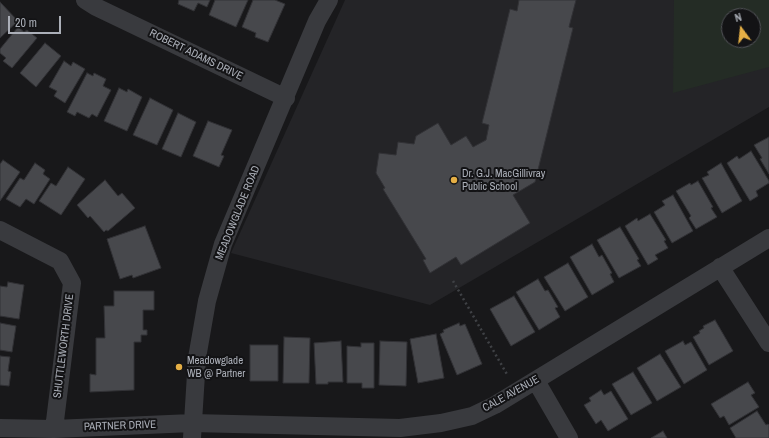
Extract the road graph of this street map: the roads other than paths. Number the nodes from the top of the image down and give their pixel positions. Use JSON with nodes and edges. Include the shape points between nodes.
{"nodes":[{"id":1,"x":85,"y":0,"type":"edge"},
{"id":2,"x":329,"y":0,"type":"edge"},
{"id":3,"x":286,"y":98,"type":"junction"},
{"id":4,"x":0,"y":230,"type":"edge"},
{"id":5,"x":769,"y":238,"type":"edge"},
{"id":6,"x":720,"y":267,"type":"junction"},
{"id":7,"x":769,"y":343,"type":"edge"},
{"id":8,"x":536,"y":381,"type":"junction"},
{"id":9,"x":0,"y":428,"type":"edge"},
{"id":10,"x":54,"y":429,"type":"junction"},
{"id":11,"x":192,"y":431,"type":"edge"},
{"id":12,"x":569,"y":438,"type":"edge"}],
"edges":[{"from":1,"to":3,"type":"street","name":"ROBERT ADAMS DRIVE"},
{"from":2,"to":3,"type":"street","name":"MEADOWGLADE ROAD","via":[[317,21]]},
{"from":3,"to":11,"type":"street","name":"MEADOWGLADE ROAD","via":[[221,251],[207,301],[197,358]]},
{"from":4,"to":10,"type":"street","name":"SHUTTLEWORTH DRIVE","via":[[60,261],[72,283]]},
{"from":5,"to":6,"type":"street","name":"CALE AVENUE"},
{"from":6,"to":7,"type":"street"},
{"from":6,"to":8,"type":"street","name":"CALE AVENUE"},
{"from":8,"to":11,"type":"street","name":"CALE AVENUE","via":[[472,416],[441,424],[400,428]]},
{"from":8,"to":12,"type":"street"},
{"from":9,"to":10,"type":"street","name":"PARTNER DRIVE"},
{"from":10,"to":11,"type":"street","name":"PARTNER DRIVE"}]}
